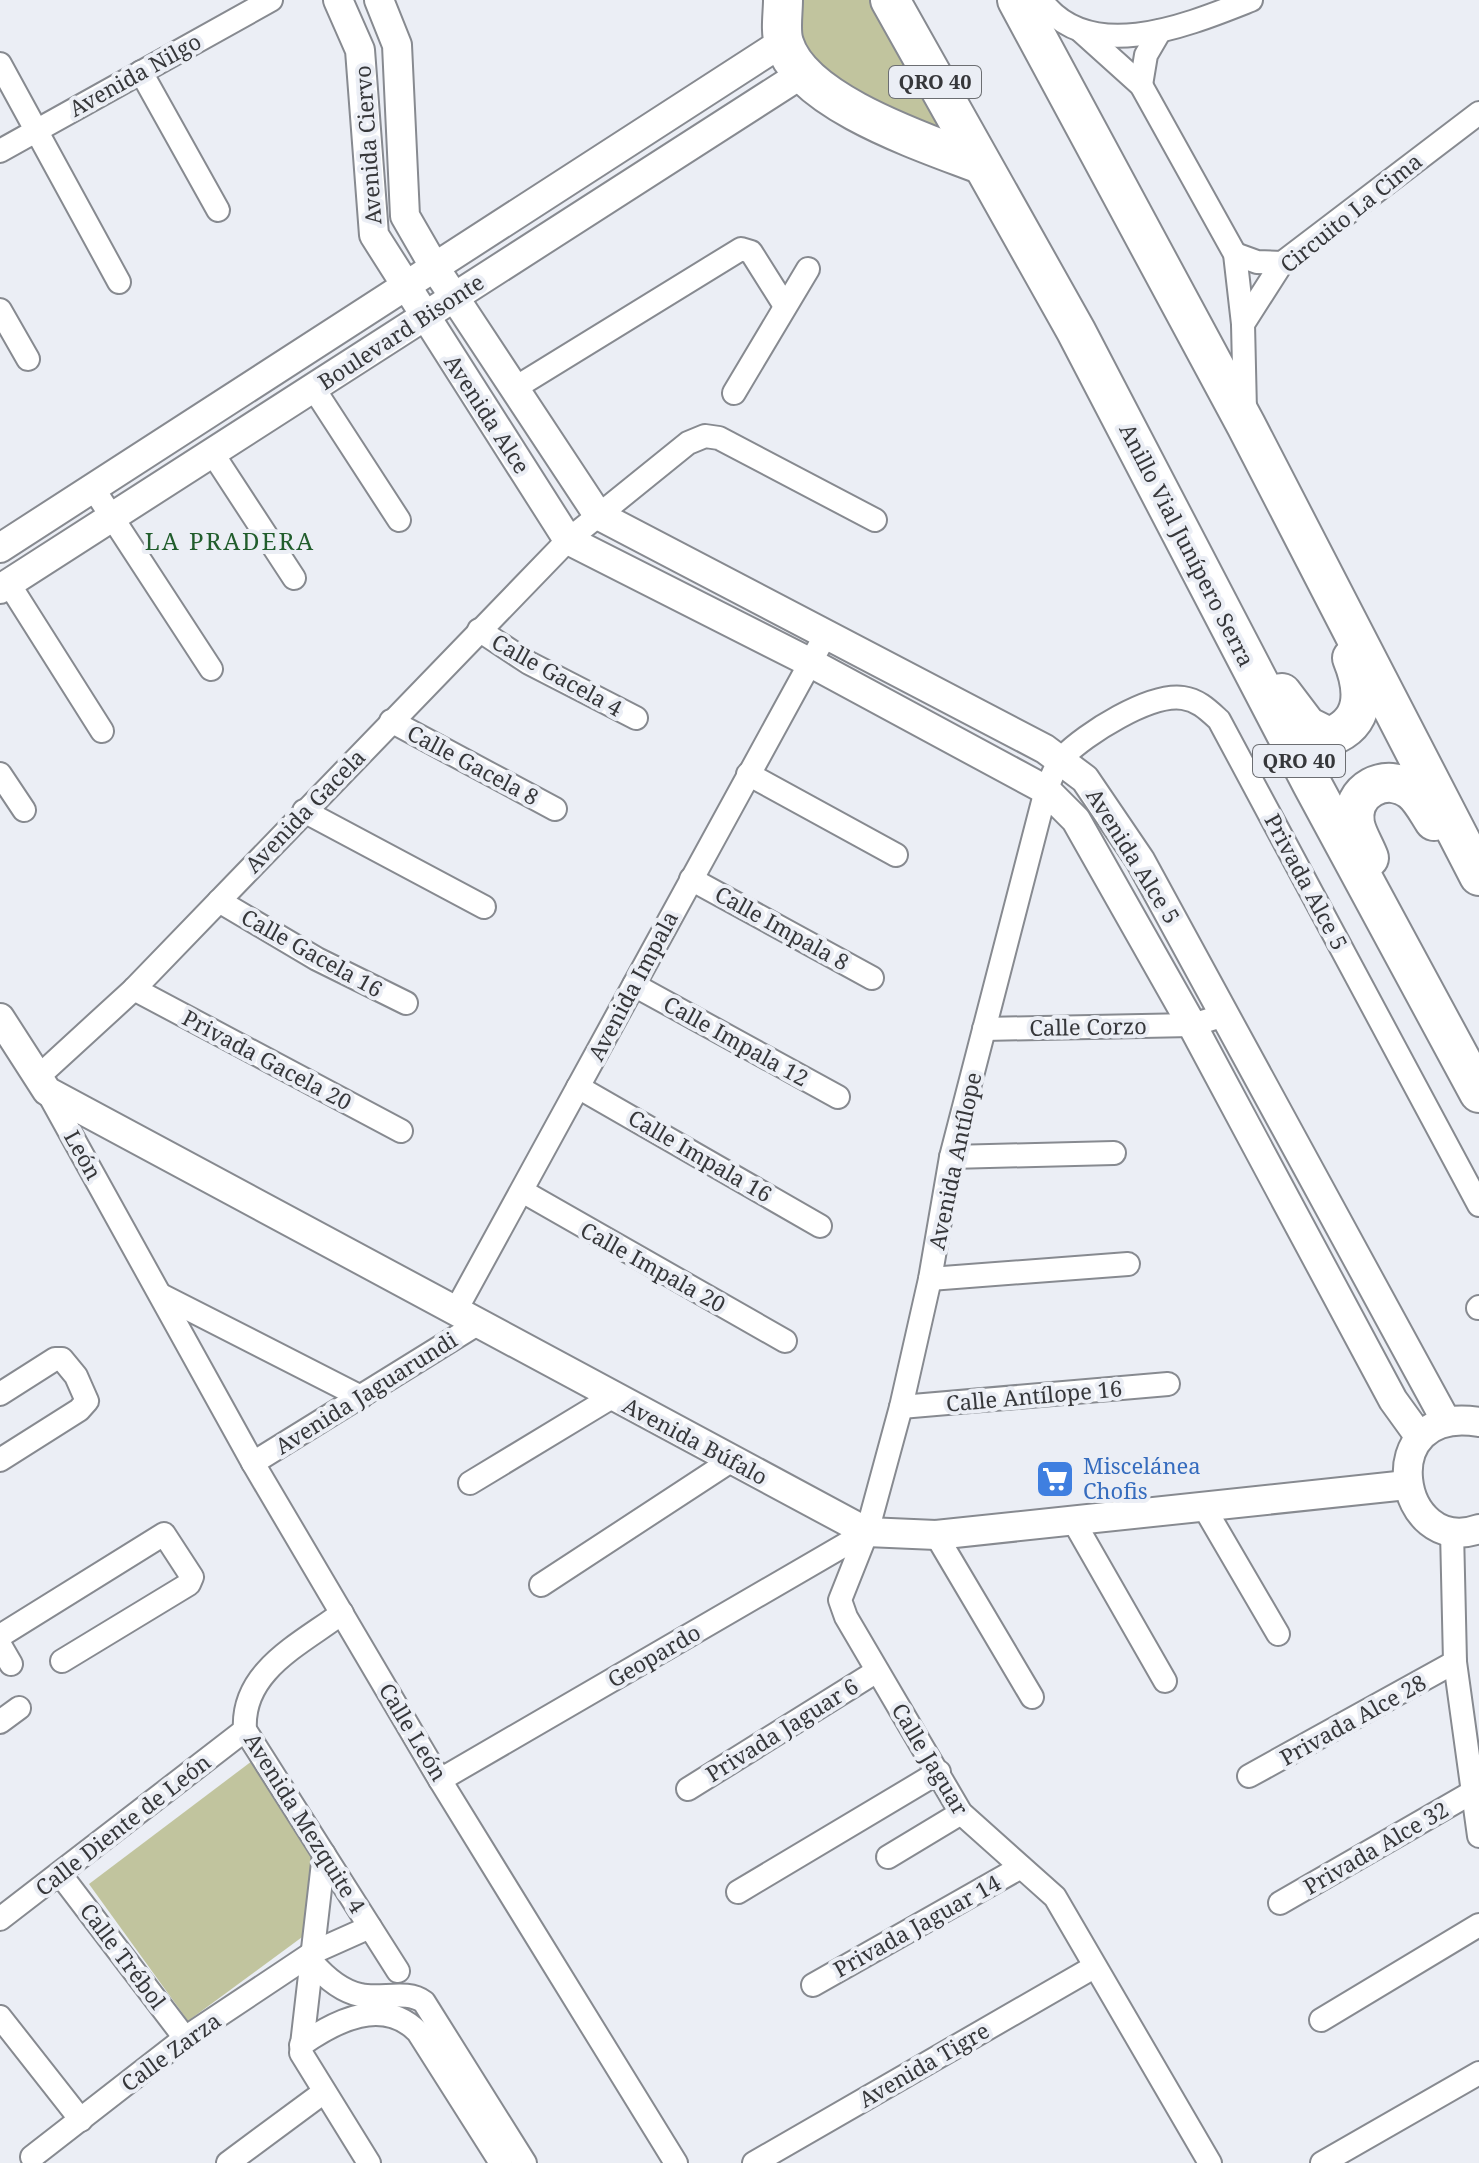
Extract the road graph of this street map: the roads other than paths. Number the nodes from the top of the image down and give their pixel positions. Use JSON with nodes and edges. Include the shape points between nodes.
{"nodes":[{"id":1,"x":271,"y":0,"type":"edge"},
{"id":2,"x":338,"y":0,"type":"edge"},
{"id":3,"x":379,"y":0,"type":"edge"},
{"id":4,"x":783,"y":0,"type":"edge"},
{"id":5,"x":890,"y":0,"type":"edge"},
{"id":6,"x":1017,"y":0,"type":"edge"},
{"id":7,"x":1041,"y":0,"type":"edge"},
{"id":8,"x":1251,"y":0,"type":"edge"},
{"id":9,"x":1081,"y":31,"type":"junction"},
{"id":10,"x":1160,"y":31,"type":"junction"},
{"id":11,"x":792,"y":58,"type":"junction"},
{"id":12,"x":0,"y":64,"type":"edge"},
{"id":13,"x":141,"y":72,"type":"junction"},
{"id":14,"x":1141,"y":85,"type":"junction"},
{"id":15,"x":675,"y":112,"type":"junction"},
{"id":16,"x":1479,"y":113,"type":"edge"},
{"id":17,"x":37,"y":130,"type":"junction"},
{"id":18,"x":696,"y":141,"type":"junction"},
{"id":19,"x":0,"y":151,"type":"edge"},
{"id":20,"x":980,"y":164,"type":"junction"},
{"id":21,"x":218,"y":210,"type":"dead end"},
{"id":22,"x":1235,"y":254,"type":"junction"},
{"id":23,"x":1282,"y":263,"type":"junction"},
{"id":24,"x":435,"y":268,"type":"junction"},
{"id":25,"x":808,"y":269,"type":"dead end"},
{"id":26,"x":119,"y":282,"type":"dead end"},
{"id":27,"x":405,"y":287,"type":"junction"},
{"id":28,"x":454,"y":297,"type":"junction"},
{"id":29,"x":785,"y":306,"type":"junction"},
{"id":30,"x":0,"y":310,"type":"edge"},
{"id":31,"x":424,"y":317,"type":"junction"},
{"id":32,"x":1243,"y":324,"type":"junction"},
{"id":33,"x":28,"y":359,"type":"dead end"},
{"id":34,"x":515,"y":388,"type":"junction"},
{"id":35,"x":314,"y":389,"type":"junction"},
{"id":36,"x":734,"y":393,"type":"dead end"},
{"id":37,"x":1246,"y":425,"type":"junction"},
{"id":38,"x":213,"y":454,"type":"junction"},
{"id":39,"x":93,"y":488,"type":"junction"},
{"id":40,"x":598,"y":515,"type":"junction"},
{"id":41,"x":114,"y":518,"type":"junction"},
{"id":42,"x":399,"y":520,"type":"dead end"},
{"id":43,"x":875,"y":520,"type":"dead end"},
{"id":44,"x":1295,"y":520,"type":"junction"},
{"id":45,"x":1179,"y":528,"type":"junction"},
{"id":46,"x":568,"y":540,"type":"junction"},
{"id":47,"x":0,"y":548,"type":"edge"},
{"id":48,"x":294,"y":578,"type":"dead end"},
{"id":49,"x":4,"y":586,"type":"edge"},
{"id":50,"x":479,"y":630,"type":"junction"},
{"id":51,"x":826,"y":634,"type":"junction"},
{"id":52,"x":809,"y":662,"type":"junction"},
{"id":53,"x":211,"y":669,"type":"dead end"},
{"id":54,"x":636,"y":718,"type":"dead end"},
{"id":55,"x":391,"y":721,"type":"junction"},
{"id":56,"x":102,"y":731,"type":"dead end"},
{"id":57,"x":1061,"y":758,"type":"junction"},
{"id":58,"x":0,"y":774,"type":"edge"},
{"id":59,"x":748,"y":774,"type":"junction"},
{"id":60,"x":1046,"y":790,"type":"junction"},
{"id":61,"x":555,"y":809,"type":"dead end"},
{"id":62,"x":24,"y":810,"type":"dead end"},
{"id":63,"x":304,"y":811,"type":"junction"},
{"id":64,"x":896,"y":855,"type":"dead end"},
{"id":65,"x":1479,"y":876,"type":"edge"},
{"id":66,"x":691,"y":879,"type":"junction"},
{"id":67,"x":1479,"y":891,"type":"edge"},
{"id":68,"x":219,"y":901,"type":"junction"},
{"id":69,"x":484,"y":907,"type":"dead end"},
{"id":70,"x":872,"y":978,"type":"dead end"},
{"id":71,"x":634,"y":985,"type":"junction"},
{"id":72,"x":134,"y":989,"type":"junction"},
{"id":73,"x":1422,"y":992,"type":"junction"},
{"id":74,"x":406,"y":1003,"type":"dead end"},
{"id":75,"x":1225,"y":1015,"type":"junction"},
{"id":76,"x":0,"y":1018,"type":"edge"},
{"id":77,"x":1192,"y":1025,"type":"junction"},
{"id":78,"x":984,"y":1029,"type":"junction"},
{"id":79,"x":42,"y":1084,"type":"junction"},
{"id":80,"x":578,"y":1087,"type":"junction"},
{"id":81,"x":1479,"y":1093,"type":"edge"},
{"id":82,"x":838,"y":1097,"type":"dead end"},
{"id":83,"x":401,"y":1131,"type":"dead end"},
{"id":84,"x":1114,"y":1153,"type":"dead end"},
{"id":85,"x":951,"y":1157,"type":"junction"},
{"id":86,"x":522,"y":1191,"type":"junction"},
{"id":87,"x":1479,"y":1205,"type":"edge"},
{"id":88,"x":820,"y":1226,"type":"dead end"},
{"id":89,"x":1128,"y":1264,"type":"dead end"},
{"id":90,"x":930,"y":1279,"type":"junction"},
{"id":91,"x":161,"y":1295,"type":"junction"},
{"id":92,"x":467,"y":1317,"type":"junction"},
{"id":93,"x":785,"y":1341,"type":"dead end"},
{"id":94,"x":1168,"y":1384,"type":"dead end"},
{"id":95,"x":0,"y":1394,"type":"edge"},
{"id":96,"x":361,"y":1397,"type":"junction"},
{"id":97,"x":612,"y":1397,"type":"junction"},
{"id":98,"x":901,"y":1407,"type":"junction"},
{"id":99,"x":1446,"y":1421,"type":"junction"},
{"id":100,"x":1479,"y":1422,"type":"edge"},
{"id":101,"x":1419,"y":1436,"type":"junction"},
{"id":102,"x":0,"y":1460,"type":"edge"},
{"id":103,"x":732,"y":1460,"type":"junction"},
{"id":104,"x":253,"y":1463,"type":"junction"},
{"id":105,"x":470,"y":1483,"type":"dead end"},
{"id":106,"x":1407,"y":1485,"type":"junction"},
{"id":107,"x":1205,"y":1509,"type":"junction"},
{"id":108,"x":1074,"y":1522,"type":"junction"},
{"id":109,"x":1466,"y":1530,"type":"edge"},
{"id":110,"x":867,"y":1532,"type":"junction"},
{"id":111,"x":936,"y":1535,"type":"junction"},
{"id":112,"x":541,"y":1585,"type":"dead end"},
{"id":113,"x":342,"y":1613,"type":"junction"},
{"id":114,"x":1278,"y":1634,"type":"dead end"},
{"id":115,"x":0,"y":1636,"type":"edge"},
{"id":116,"x":62,"y":1661,"type":"dead end"},
{"id":117,"x":1455,"y":1662,"type":"junction"},
{"id":118,"x":877,"y":1671,"type":"junction"},
{"id":119,"x":1165,"y":1681,"type":"dead end"},
{"id":120,"x":1032,"y":1697,"type":"dead end"},
{"id":121,"x":19,"y":1708,"type":"dead end"},
{"id":122,"x":0,"y":1722,"type":"edge"},
{"id":123,"x":245,"y":1730,"type":"junction"},
{"id":124,"x":939,"y":1772,"type":"junction"},
{"id":125,"x":1249,"y":1776,"type":"dead end"},
{"id":126,"x":440,"y":1780,"type":"junction"},
{"id":127,"x":688,"y":1789,"type":"dead end"},
{"id":128,"x":1471,"y":1793,"type":"junction"},
{"id":129,"x":961,"y":1813,"type":"junction"},
{"id":130,"x":1479,"y":1836,"type":"edge"},
{"id":131,"x":324,"y":1854,"type":"junction"},
{"id":132,"x":888,"y":1857,"type":"dead end"},
{"id":133,"x":1021,"y":1867,"type":"junction"},
{"id":134,"x":60,"y":1874,"type":"junction"},
{"id":135,"x":738,"y":1892,"type":"dead end"},
{"id":136,"x":1280,"y":1903,"type":"dead end"},
{"id":137,"x":0,"y":1919,"type":"edge"},
{"id":138,"x":1479,"y":1925,"type":"edge"},
{"id":139,"x":370,"y":1927,"type":"junction"},
{"id":140,"x":313,"y":1957,"type":"junction"},
{"id":141,"x":1094,"y":1967,"type":"junction"},
{"id":142,"x":398,"y":1971,"type":"dead end"},
{"id":143,"x":813,"y":1985,"type":"dead end"},
{"id":144,"x":385,"y":2005,"type":"junction"},
{"id":145,"x":0,"y":2017,"type":"edge"},
{"id":146,"x":1321,"y":2020,"type":"dead end"},
{"id":147,"x":185,"y":2038,"type":"junction"},
{"id":148,"x":301,"y":2045,"type":"junction"},
{"id":149,"x":1479,"y":2073,"type":"edge"},
{"id":150,"x":324,"y":2092,"type":"junction"},
{"id":151,"x":475,"y":2103,"type":"junction"},
{"id":152,"x":81,"y":2120,"type":"junction"},
{"id":153,"x":32,"y":2157,"type":"dead end"},
{"id":154,"x":228,"y":2163,"type":"edge"},
{"id":155,"x":369,"y":2163,"type":"edge"},
{"id":156,"x":501,"y":2163,"type":"edge"},
{"id":157,"x":525,"y":2163,"type":"edge"},
{"id":158,"x":676,"y":2163,"type":"edge"},
{"id":159,"x":754,"y":2163,"type":"edge"},
{"id":160,"x":1210,"y":2163,"type":"edge"},
{"id":161,"x":1322,"y":2163,"type":"edge"}],
"edges":[{"from":1,"to":13,"type":"street","name":"Avenida Nilgo"},
{"from":2,"to":27,"type":"street","name":"Avenida Ciervo","via":[[360,50],[374,235]]},
{"from":3,"to":24,"type":"street","name":"Avenida Ciervo","via":[[397,45],[403,206]]},
{"from":4,"to":11,"type":"highway"},
{"from":5,"to":20,"type":"highway","name":"Anillo Vial Junípero Serra","number":"QRO 40"},
{"from":6,"to":37,"type":"highway"},
{"from":7,"to":9,"type":"street","via":[[1068,26]]},
{"from":8,"to":10,"type":"street"},
{"from":9,"to":10,"type":"street","via":[[1123,36]]},
{"from":9,"to":14,"type":"street"},
{"from":10,"to":14,"type":"street","via":[[1146,55]]},
{"from":11,"to":15,"type":"street","name":"Boulevard Bisonte"},
{"from":11,"to":18,"type":"street","name":"Boulevard Bisonte"},
{"from":11,"to":20,"type":"highway","via":[[863,116]]},
{"from":12,"to":17,"type":"street"},
{"from":13,"to":17,"type":"street","name":"Avenida Nilgo"},
{"from":13,"to":21,"type":"street"},
{"from":14,"to":22,"type":"street"},
{"from":15,"to":18,"type":"street"},
{"from":15,"to":24,"type":"street","name":"Boulevard Bisonte"},
{"from":16,"to":23,"type":"street","name":"Circuito La Cima"},
{"from":17,"to":19,"type":"street","name":"Avenida Nilgo"},
{"from":17,"to":26,"type":"street"},
{"from":18,"to":28,"type":"street","name":"Boulevard Bisonte"},
{"from":20,"to":45,"type":"highway","name":"Anillo Vial Junípero Serra","number":"QRO 40","via":[[1076,331]]},
{"from":22,"to":23,"type":"street"},
{"from":22,"to":32,"type":"street"},
{"from":23,"to":32,"type":"street","name":"Circuito La Cima"},
{"from":24,"to":27,"type":"street","name":"Boulevard Bisonte"},
{"from":24,"to":28,"type":"street","name":"Avenida Alce"},
{"from":25,"to":29,"type":"street"},
{"from":27,"to":31,"type":"street","name":"Avenida Alce"},
{"from":27,"to":39,"type":"street","name":"Boulevard Bisonte"},
{"from":28,"to":31,"type":"street","name":"Boulevard Bisonte"},
{"from":28,"to":34,"type":"street","name":"Avenida Alce"},
{"from":29,"to":34,"type":"street","via":[[751,252],[741,249]]},
{"from":29,"to":36,"type":"street"},
{"from":30,"to":33,"type":"street"},
{"from":31,"to":35,"type":"street","name":"Boulevard Bisonte"},
{"from":31,"to":46,"type":"street","name":"Avenida Alce"},
{"from":32,"to":37,"type":"street"},
{"from":34,"to":40,"type":"street","name":"Avenida Alce"},
{"from":35,"to":38,"type":"street","name":"Boulevard Bisonte"},
{"from":35,"to":42,"type":"street"},
{"from":37,"to":44,"type":"highway"},
{"from":38,"to":41,"type":"street","name":"Boulevard Bisonte"},
{"from":38,"to":48,"type":"street"},
{"from":39,"to":41,"type":"street"},
{"from":39,"to":47,"type":"street","name":"Boulevard Bisonte"},
{"from":40,"to":43,"type":"street","name":"Avenida Gacela","via":[[688,443],[705,436],[719,438]]},
{"from":40,"to":46,"type":"street","name":"Avenida Gacela"},
{"from":40,"to":51,"type":"street","name":"Avenida Alce 5"},
{"from":41,"to":49,"type":"street","name":"Boulevard Bisonte"},
{"from":41,"to":53,"type":"street"},
{"from":44,"to":45,"type":"highway","via":[[1361,688],[1355,718],[1329,737],[1296,715]]},
{"from":44,"to":65,"type":"highway"},
{"from":45,"to":73,"type":"highway","name":"Anillo Vial Junípero Serra","number":"QRO 40"},
{"from":46,"to":50,"type":"street","name":"Avenida Gacela"},
{"from":46,"to":52,"type":"street","name":"Avenida Alce 5"},
{"from":49,"to":56,"type":"street"},
{"from":50,"to":54,"type":"street","name":"Calle Gacela 4","via":[[529,663]]},
{"from":50,"to":55,"type":"street","name":"Avenida Gacela"},
{"from":51,"to":52,"type":"street","name":"Avenida Impala"},
{"from":51,"to":57,"type":"street","name":"Avenida Alce 5"},
{"from":52,"to":59,"type":"street","name":"Avenida Impala"},
{"from":52,"to":60,"type":"street","name":"Avenida Alce 5"},
{"from":55,"to":61,"type":"street","name":"Calle Gacela 8"},
{"from":55,"to":63,"type":"street","name":"Avenida Gacela"},
{"from":57,"to":60,"type":"street","name":"Avenida Antílope"},
{"from":57,"to":75,"type":"street","name":"Avenida Alce 5","via":[[1085,779],[1140,860]]},
{"from":57,"to":87,"type":"street","name":"Privada Alce 5","via":[[1125,714],[1163,698],[1201,704],[1219,720]]},
{"from":58,"to":62,"type":"street"},
{"from":59,"to":64,"type":"street"},
{"from":59,"to":66,"type":"street","name":"Avenida Impala"},
{"from":60,"to":77,"type":"street","name":"Avenida Alce 5","via":[[1076,820]]},
{"from":60,"to":78,"type":"street","name":"Avenida Antílope"},
{"from":63,"to":68,"type":"street","name":"Avenida Gacela"},
{"from":63,"to":69,"type":"street"},
{"from":66,"to":70,"type":"street","name":"Calle Impala 8"},
{"from":66,"to":71,"type":"street","name":"Avenida Impala"},
{"from":67,"to":73,"type":"highway","via":[[1414,792],[1389,781],[1360,796],[1355,824]]},
{"from":68,"to":72,"type":"street","name":"Avenida Gacela"},
{"from":68,"to":74,"type":"street","name":"Calle Gacela 16"},
{"from":71,"to":80,"type":"street","name":"Avenida Impala"},
{"from":71,"to":82,"type":"street","name":"Calle Impala 12"},
{"from":72,"to":79,"type":"street","name":"Avenida Gacela"},
{"from":72,"to":83,"type":"street","name":"Privada Gacela 20"},
{"from":73,"to":81,"type":"highway","name":"Anillo Vial Junípero Serra","number":"QRO 40"},
{"from":75,"to":77,"type":"street","name":"Calle Corzo"},
{"from":75,"to":99,"type":"street","name":"Avenida Alce 5"},
{"from":76,"to":79,"type":"street","name":"León"},
{"from":77,"to":78,"type":"street","name":"Calle Corzo"},
{"from":77,"to":101,"type":"street","name":"Avenida Alce 5","via":[[1393,1400]]},
{"from":78,"to":85,"type":"street","name":"Avenida Antílope"},
{"from":79,"to":91,"type":"street","name":"León"},
{"from":79,"to":92,"type":"street","name":"Avenida Búfalo"},
{"from":80,"to":86,"type":"street","name":"Avenida Impala"},
{"from":80,"to":88,"type":"street","name":"Calle Impala 16"},
{"from":84,"to":85,"type":"street"},
{"from":85,"to":90,"type":"street","name":"Avenida Antílope"},
{"from":86,"to":92,"type":"street","name":"Avenida Impala"},
{"from":86,"to":93,"type":"street","name":"Calle Impala 20"},
{"from":89,"to":90,"type":"street"},
{"from":90,"to":98,"type":"street","name":"Avenida Antílope"},
{"from":91,"to":96,"type":"street"},
{"from":91,"to":104,"type":"street","name":"Calle León"},
{"from":92,"to":96,"type":"street","name":"Avenida Jaguarundi"},
{"from":92,"to":97,"type":"street","name":"Avenida Búfalo"},
{"from":94,"to":98,"type":"street","name":"Calle Antílope 16"},
{"from":95,"to":102,"type":"street","via":[[62,1359],[87,1401]]},
{"from":96,"to":104,"type":"street","name":"Avenida Jaguarundi"},
{"from":97,"to":103,"type":"street","name":"Avenida Búfalo"},
{"from":97,"to":105,"type":"street"},
{"from":98,"to":110,"type":"street","name":"Avenida Antílope"},
{"from":99,"to":100,"type":"street"},
{"from":99,"to":101,"type":"street"},
{"from":101,"to":106,"type":"street","via":[[1407,1468]]},
{"from":103,"to":110,"type":"street","name":"Avenida Búfalo"},
{"from":103,"to":112,"type":"street"},
{"from":104,"to":113,"type":"street","name":"Calle León"},
{"from":106,"to":107,"type":"street","name":"Avenida Búfalo"},
{"from":106,"to":109,"type":"street","via":[[1415,1507],[1431,1523]]},
{"from":107,"to":108,"type":"street","name":"Avenida Búfalo"},
{"from":107,"to":114,"type":"street"},
{"from":108,"to":111,"type":"street","name":"Avenida Búfalo"},
{"from":108,"to":119,"type":"street"},
{"from":109,"to":117,"type":"street"},
{"from":110,"to":111,"type":"street","name":"Avenida Búfalo"},
{"from":110,"to":118,"type":"street","name":"Calle Jaguar","via":[[840,1600]]},
{"from":110,"to":126,"type":"street","name":"Geopardo"},
{"from":111,"to":120,"type":"street"},
{"from":113,"to":123,"type":"street","name":"Avenida Mezquite 4","via":[[263,1672],[249,1694]]},
{"from":113,"to":126,"type":"street","name":"Calle León"},
{"from":115,"to":116,"type":"street","via":[[164,1534],[192,1577],[189,1584]]},
{"from":117,"to":125,"type":"street","name":"Privada Alce 28"},
{"from":117,"to":128,"type":"street"},
{"from":118,"to":124,"type":"street","name":"Calle Jaguar"},
{"from":118,"to":127,"type":"street","name":"Privada Jaguar 6"},
{"from":121,"to":122,"type":"street"},
{"from":123,"to":131,"type":"street","name":"Avenida Mezquite 4"},
{"from":123,"to":134,"type":"street","name":"Calle Diente de León"},
{"from":124,"to":129,"type":"street","name":"Calle Jaguar"},
{"from":124,"to":135,"type":"street"},
{"from":126,"to":158,"type":"street","name":"Calle León"},
{"from":128,"to":130,"type":"street"},
{"from":128,"to":136,"type":"street","name":"Privada Alce 32"},
{"from":129,"to":132,"type":"street"},
{"from":129,"to":133,"type":"street","name":"Calle Jaguar"},
{"from":131,"to":139,"type":"street","name":"Avenida Mezquite 4"},
{"from":131,"to":140,"type":"street"},
{"from":133,"to":141,"type":"street","name":"Calle Jaguar","via":[[1055,1897]]},
{"from":133,"to":143,"type":"street","name":"Privada Jaguar 14"},
{"from":134,"to":137,"type":"street","name":"Calle Diente de León"},
{"from":134,"to":147,"type":"street","name":"Calle Trébol"},
{"from":138,"to":146,"type":"street"},
{"from":139,"to":140,"type":"street","name":"Calle Zarza"},
{"from":139,"to":142,"type":"street","name":"Avenida Mezquite 4"},
{"from":140,"to":144,"type":"street","via":[[347,1990]]},
{"from":140,"to":147,"type":"street","name":"Calle Zarza"},
{"from":140,"to":148,"type":"street"},
{"from":141,"to":159,"type":"street","name":"Avenida Tigre"},
{"from":141,"to":160,"type":"street","name":"Calle Jaguar"},
{"from":144,"to":148,"type":"street","via":[[345,2019]]},
{"from":144,"to":151,"type":"street","via":[[418,2032]]},
{"from":145,"to":152,"type":"street"},
{"from":147,"to":152,"type":"street","name":"Calle Zarza"},
{"from":148,"to":150,"type":"street","via":[[304,2063]]},
{"from":149,"to":161,"type":"street"},
{"from":150,"to":154,"type":"street"},
{"from":150,"to":155,"type":"street"},
{"from":151,"to":156,"type":"street"},
{"from":151,"to":157,"type":"street"},
{"from":152,"to":153,"type":"street","name":"Calle Zarza"}]}
